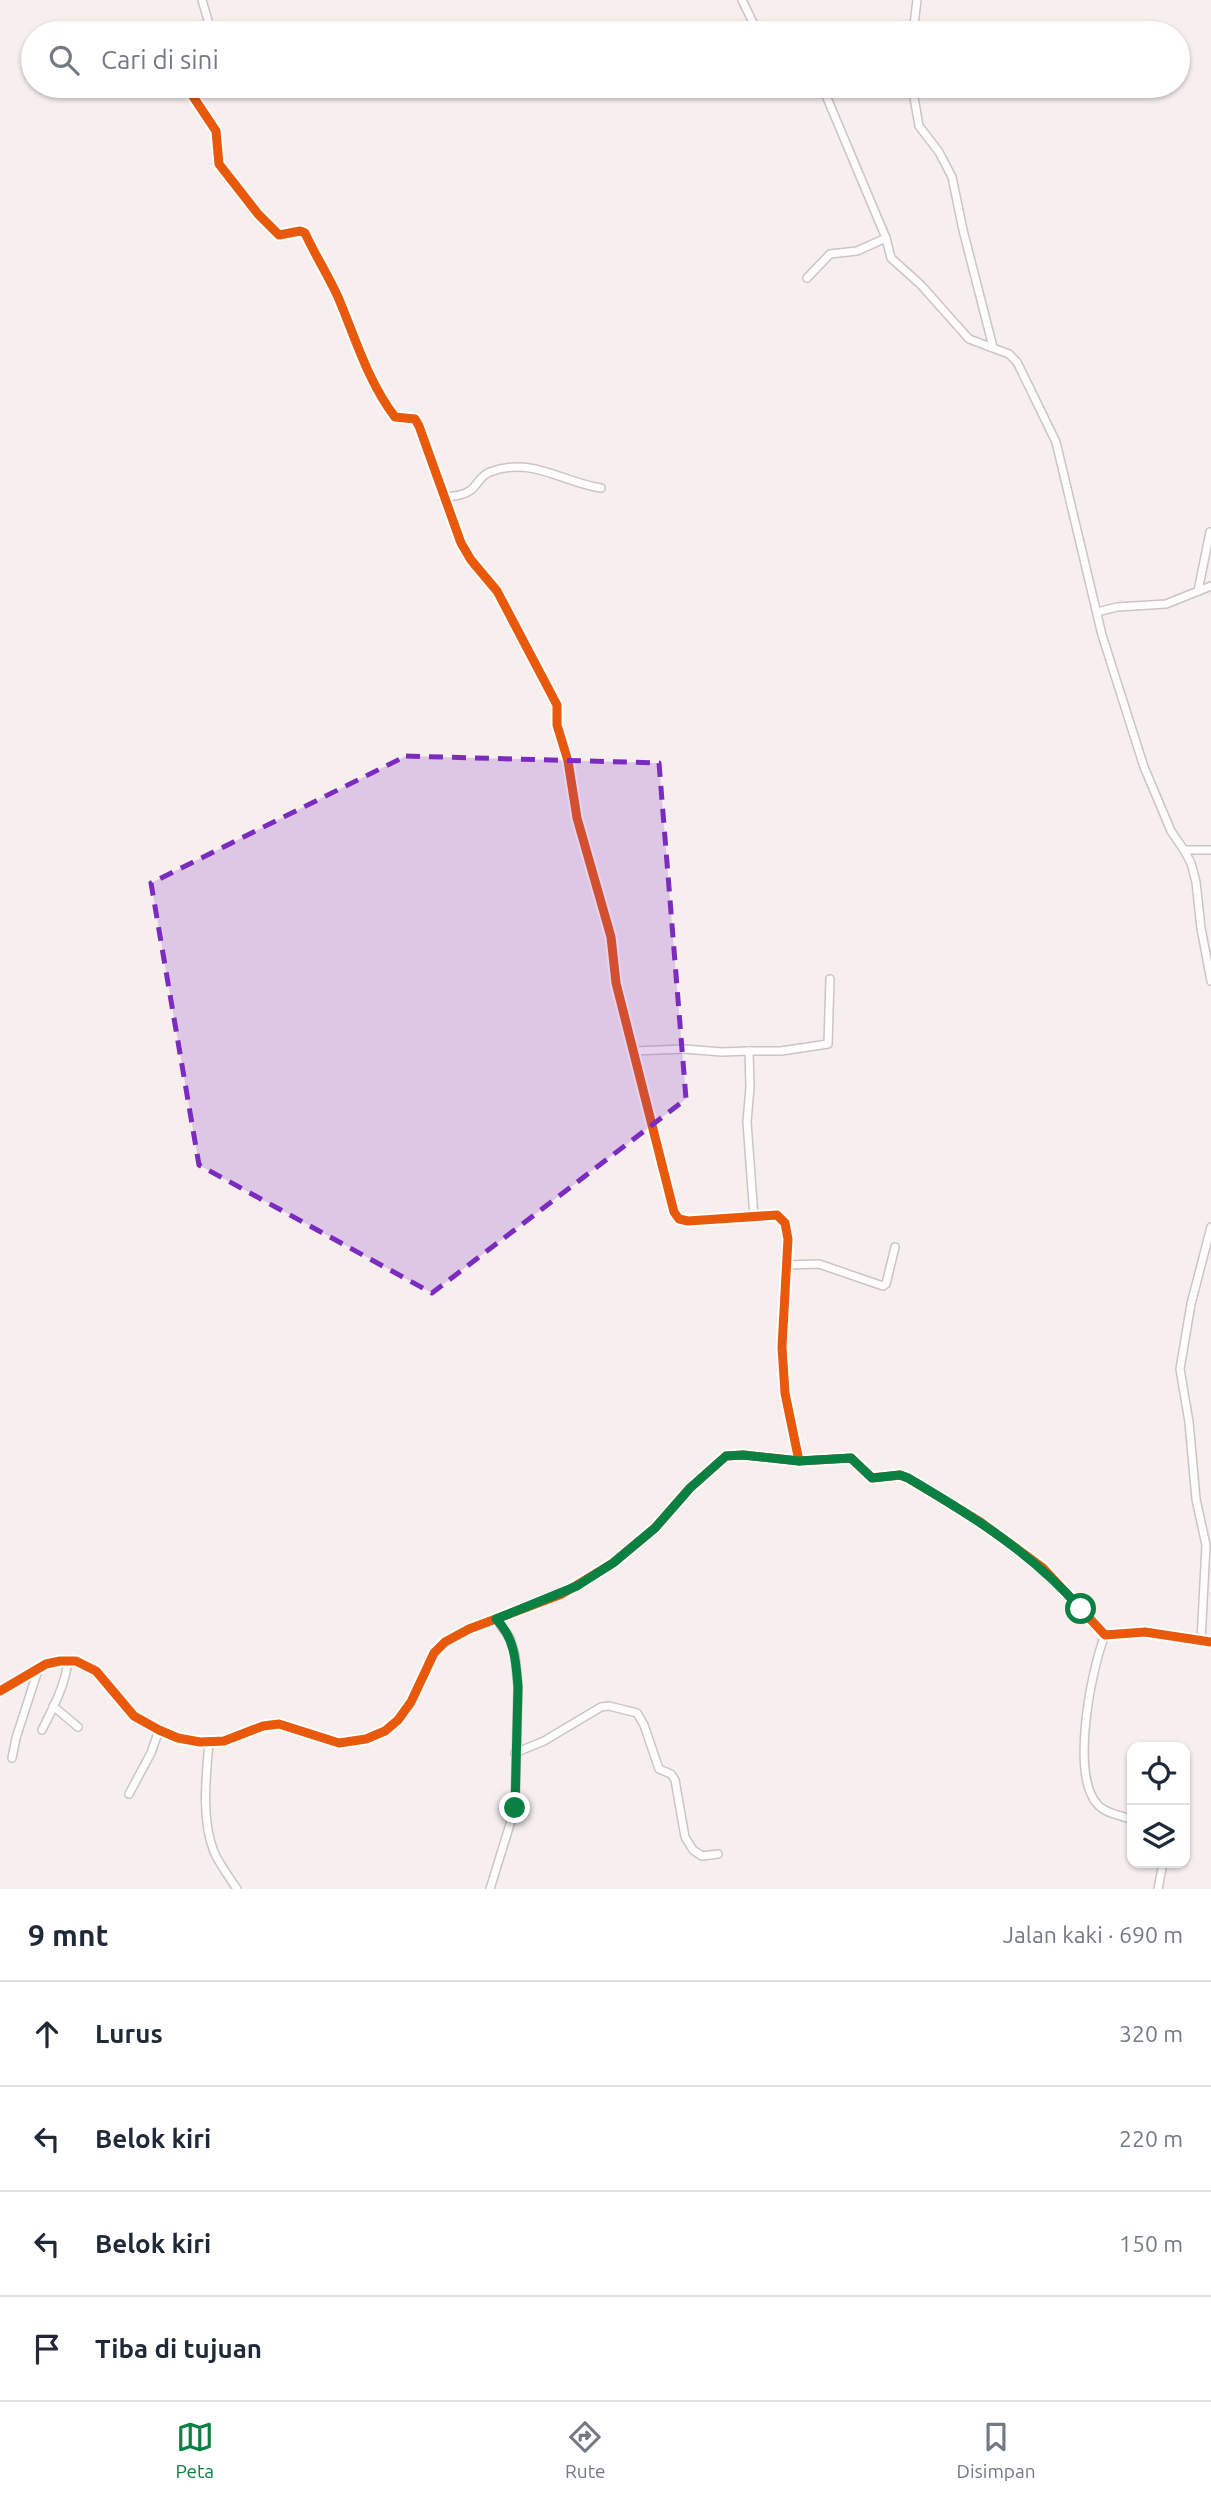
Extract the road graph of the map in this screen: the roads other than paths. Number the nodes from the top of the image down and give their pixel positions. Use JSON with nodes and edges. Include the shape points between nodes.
{"nodes":[{"id":1,"x":202,"y":0,"type":"edge"},
{"id":2,"x":742,"y":0,"type":"edge"},
{"id":3,"x":917,"y":0,"type":"edge"},
{"id":4,"x":208,"y":21,"type":"edge"},
{"id":5,"x":752,"y":21,"type":"edge"},
{"id":6,"x":914,"y":21,"type":"edge"},
{"id":7,"x":194,"y":98,"type":"edge"},
{"id":8,"x":827,"y":98,"type":"edge"},
{"id":9,"x":914,"y":98,"type":"edge"},
{"id":10,"x":886,"y":238,"type":"junction"},
{"id":11,"x":807,"y":278,"type":"dead end"},
{"id":12,"x":993,"y":347,"type":"junction"},
{"id":13,"x":601,"y":488,"type":"dead end"},
{"id":14,"x":445,"y":497,"type":"junction"},
{"id":15,"x":1210,"y":532,"type":"edge"},
{"id":16,"x":1211,"y":586,"type":"edge"},
{"id":17,"x":1198,"y":591,"type":"junction"},
{"id":18,"x":1097,"y":612,"type":"junction"},
{"id":19,"x":1184,"y":850,"type":"junction"},
{"id":20,"x":1211,"y":850,"type":"edge"},
{"id":21,"x":830,"y":979,"type":"dead end"},
{"id":22,"x":1211,"y":981,"type":"edge"},
{"id":23,"x":634,"y":1051,"type":"junction"},
{"id":24,"x":749,"y":1051,"type":"junction"},
{"id":25,"x":754,"y":1217,"type":"junction"},
{"id":26,"x":1211,"y":1227,"type":"edge"},
{"id":27,"x":895,"y":1247,"type":"dead end"},
{"id":28,"x":787,"y":1265,"type":"junction"},
{"id":29,"x":799,"y":1461,"type":"junction"},
{"id":30,"x":496,"y":1619,"type":"junction"},
{"id":31,"x":1105,"y":1635,"type":"junction"},
{"id":32,"x":1200,"y":1641,"type":"junction"},
{"id":33,"x":1211,"y":1642,"type":"edge"},
{"id":34,"x":68,"y":1661,"type":"junction"},
{"id":35,"x":38,"y":1669,"type":"junction"},
{"id":36,"x":0,"y":1691,"type":"edge"},
{"id":37,"x":53,"y":1706,"type":"junction"},
{"id":38,"x":78,"y":1727,"type":"dead end"},
{"id":39,"x":42,"y":1730,"type":"dead end"},
{"id":40,"x":159,"y":1730,"type":"junction"},
{"id":41,"x":209,"y":1742,"type":"junction"},
{"id":42,"x":515,"y":1753,"type":"junction"},
{"id":43,"x":12,"y":1758,"type":"dead end"},
{"id":44,"x":130,"y":1794,"type":"dead end"},
{"id":45,"x":1127,"y":1818,"type":"edge"},
{"id":46,"x":718,"y":1854,"type":"dead end"},
{"id":47,"x":1162,"y":1868,"type":"edge"},
{"id":48,"x":237,"y":1889,"type":"edge"},
{"id":49,"x":490,"y":1889,"type":"edge"},
{"id":50,"x":1158,"y":1889,"type":"edge"}],
"edges":[{"from":1,"to":4,"type":"street"},
{"from":2,"to":5,"type":"street"},
{"from":3,"to":6,"type":"street"},
{"from":7,"to":14,"type":"street","via":[[216,131],[219,164],[258,214],[279,235],[305,233],[386,405],[395,416],[415,419],[419,426]]},
{"from":8,"to":10,"type":"street"},
{"from":9,"to":12,"type":"street","via":[[919,126],[953,177]]},
{"from":10,"to":11,"type":"street","via":[[857,251],[830,254]]},
{"from":10,"to":12,"type":"street","via":[[891,258],[955,325],[969,339]]},
{"from":12,"to":18,"type":"street","via":[[1017,362],[1056,442]]},
{"from":13,"to":14,"type":"street","via":[[532,467],[490,472],[469,492]]},
{"from":14,"to":23,"type":"street","via":[[461,543],[497,591],[557,705],[576,818],[611,937],[616,983]]},
{"from":15,"to":17,"type":"street"},
{"from":16,"to":17,"type":"street"},
{"from":17,"to":18,"type":"street","via":[[1166,604]]},
{"from":18,"to":19,"type":"street","via":[[1144,767]]},
{"from":19,"to":20,"type":"street"},
{"from":19,"to":22,"type":"street","via":[[1196,882]]},
{"from":21,"to":24,"type":"street","via":[[828,1044]]},
{"from":23,"to":24,"type":"street"},
{"from":23,"to":25,"type":"street","via":[[678,1219]]},
{"from":24,"to":25,"type":"street","via":[[747,1122]]},
{"from":25,"to":28,"type":"street","via":[[777,1215],[785,1223]]},
{"from":26,"to":32,"type":"street","via":[[1180,1369],[1207,1553]]},
{"from":27,"to":28,"type":"street","via":[[883,1286],[819,1264]]},
{"from":28,"to":29,"type":"street","via":[[782,1347],[786,1400]]},
{"from":29,"to":30,"type":"street","via":[[726,1456],[613,1563],[569,1590]]},
{"from":29,"to":31,"type":"street","via":[[851,1458],[872,1478],[908,1478],[1021,1552],[1052,1577]]},
{"from":30,"to":41,"type":"street","via":[[452,1637],[438,1648],[398,1720],[373,1737],[339,1743],[279,1724]]},
{"from":30,"to":42,"type":"street","via":[[515,1656]]},
{"from":31,"to":32,"type":"street","via":[[1144,1632]]},
{"from":31,"to":45,"type":"street","via":[[1090,1690],[1086,1784],[1102,1810]]},
{"from":32,"to":33,"type":"street"},
{"from":34,"to":35,"type":"street"},
{"from":34,"to":37,"type":"street"},
{"from":34,"to":40,"type":"street","via":[[96,1671],[132,1713]]},
{"from":35,"to":36,"type":"street"},
{"from":35,"to":43,"type":"street"},
{"from":37,"to":38,"type":"street"},
{"from":37,"to":39,"type":"street"},
{"from":40,"to":41,"type":"street"},
{"from":40,"to":44,"type":"street"},
{"from":41,"to":48,"type":"street","via":[[210,1840]]},
{"from":42,"to":46,"type":"street","via":[[601,1707],[637,1713],[659,1769],[675,1780],[689,1845],[702,1856]]},
{"from":42,"to":49,"type":"street","via":[[515,1808]]},
{"from":47,"to":50,"type":"street"}]}
